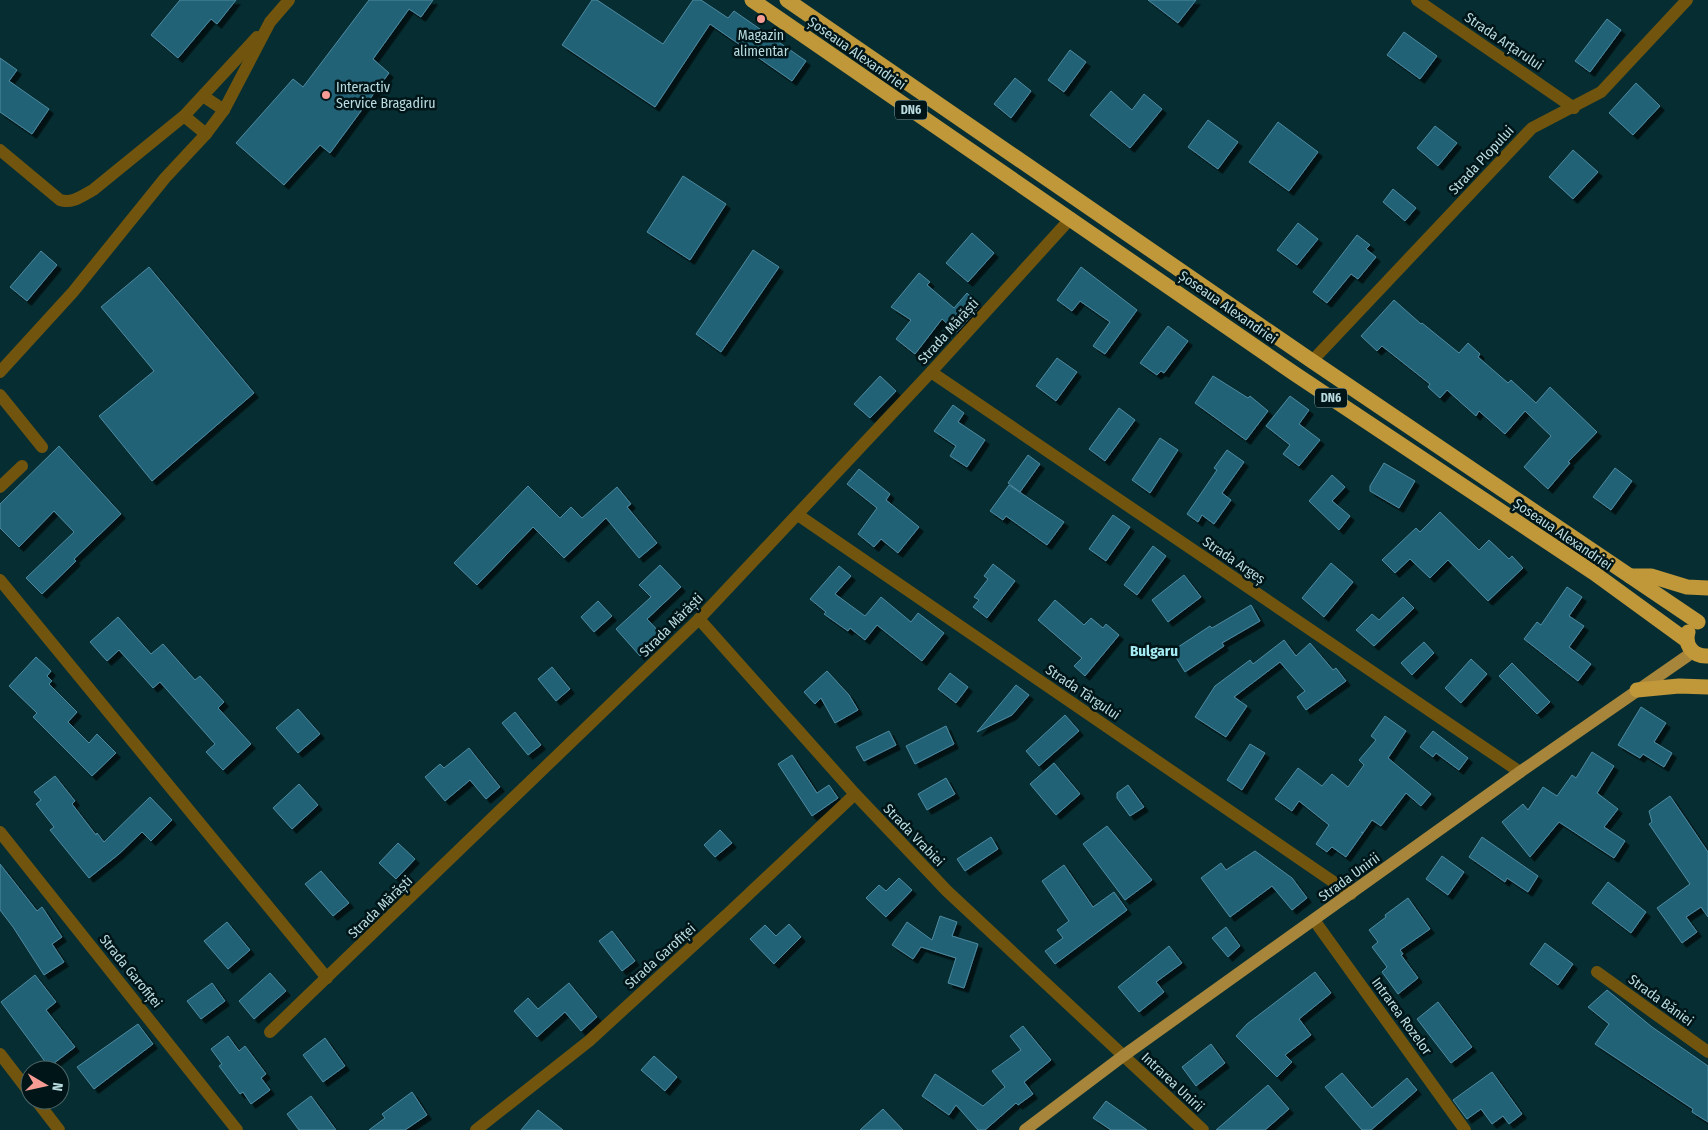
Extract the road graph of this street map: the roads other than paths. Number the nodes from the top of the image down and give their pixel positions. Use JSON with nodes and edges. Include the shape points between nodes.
{"nodes":[{"id":1,"x":289,"y":0,"type":"edge"},
{"id":2,"x":752,"y":0,"type":"edge"},
{"id":3,"x":788,"y":0,"type":"edge"},
{"id":4,"x":1416,"y":0,"type":"edge"},
{"id":5,"x":1687,"y":0,"type":"edge"},
{"id":6,"x":270,"y":22,"type":"junction"},
{"id":7,"x":203,"y":96,"type":"junction"},
{"id":8,"x":1574,"y":108,"type":"junction"},
{"id":9,"x":224,"y":110,"type":"junction"},
{"id":10,"x":184,"y":116,"type":"junction"},
{"id":11,"x":206,"y":134,"type":"junction"},
{"id":12,"x":0,"y":150,"type":"edge"},
{"id":13,"x":1071,"y":218,"type":"junction"},
{"id":14,"x":1312,"y":361,"type":"junction"},
{"id":15,"x":0,"y":372,"type":"edge"},
{"id":16,"x":931,"y":372,"type":"junction"},
{"id":17,"x":0,"y":395,"type":"edge"},
{"id":18,"x":42,"y":447,"type":"dead end"},
{"id":19,"x":22,"y":466,"type":"dead end"},
{"id":20,"x":0,"y":488,"type":"edge"},
{"id":21,"x":798,"y":515,"type":"junction"},
{"id":22,"x":1630,"y":576,"type":"junction"},
{"id":23,"x":0,"y":580,"type":"edge"},
{"id":24,"x":1708,"y":588,"type":"edge"},
{"id":25,"x":699,"y":618,"type":"junction"},
{"id":26,"x":1704,"y":620,"type":"edge"},
{"id":27,"x":1690,"y":646,"type":"junction"},
{"id":28,"x":1708,"y":656,"type":"edge"},
{"id":29,"x":1708,"y":687,"type":"edge"},
{"id":30,"x":1637,"y":690,"type":"junction"},
{"id":31,"x":1520,"y":772,"type":"junction"},
{"id":32,"x":854,"y":794,"type":"junction"},
{"id":33,"x":0,"y":832,"type":"edge"},
{"id":34,"x":1351,"y":894,"type":"junction"},
{"id":35,"x":1314,"y":920,"type":"junction"},
{"id":36,"x":1597,"y":972,"type":"dead end"},
{"id":37,"x":326,"y":978,"type":"junction"},
{"id":38,"x":270,"y":1032,"type":"dead end"},
{"id":39,"x":1708,"y":1052,"type":"edge"},
{"id":40,"x":0,"y":1054,"type":"edge"},
{"id":41,"x":1123,"y":1056,"type":"junction"},
{"id":42,"x":20,"y":1080,"type":"edge"},
{"id":43,"x":44,"y":1110,"type":"edge"},
{"id":44,"x":59,"y":1130,"type":"edge"},
{"id":45,"x":237,"y":1130,"type":"edge"},
{"id":46,"x":476,"y":1130,"type":"edge"},
{"id":47,"x":1025,"y":1130,"type":"edge"},
{"id":48,"x":1203,"y":1130,"type":"edge"},
{"id":49,"x":1465,"y":1130,"type":"edge"}],
"edges":[{"from":1,"to":6,"type":"street"},
{"from":2,"to":13,"type":"highway","name":"Șoseaua Alexandriei","number":"DN6"},
{"from":3,"to":14,"type":"highway","name":"Șoseaua Alexandriei","number":"DN6"},
{"from":4,"to":8,"type":"street","name":"Strada Arțarului"},
{"from":5,"to":8,"type":"street","name":"Strada Plopului","via":[[1601,92]]},
{"from":6,"to":7,"type":"street"},
{"from":6,"to":9,"type":"street"},
{"from":7,"to":9,"type":"street"},
{"from":7,"to":10,"type":"street"},
{"from":8,"to":14,"type":"street","name":"Strada Plopului","via":[[1532,128]]},
{"from":9,"to":11,"type":"street"},
{"from":10,"to":11,"type":"street"},
{"from":10,"to":12,"type":"street","via":[[93,190],[66,202]]},
{"from":11,"to":15,"type":"street","via":[[165,178],[73,292]]},
{"from":13,"to":16,"type":"street","name":"Strada Mărăști"},
{"from":13,"to":27,"type":"highway","name":"Șoseaua Alexandriei","number":"DN6","via":[[1295,374],[1594,573]]},
{"from":14,"to":22,"type":"highway","name":"Șoseaua Alexandriei","number":"DN6"},
{"from":16,"to":21,"type":"street","name":"Strada Mărăști"},
{"from":16,"to":31,"type":"street","name":"Strada Argeș"},
{"from":17,"to":18,"type":"street"},
{"from":19,"to":20,"type":"street"},
{"from":21,"to":25,"type":"street","name":"Strada Mărăști"},
{"from":21,"to":34,"type":"street","name":"Strada Târgului"},
{"from":22,"to":24,"type":"highway","via":[[1651,576]]},
{"from":22,"to":26,"type":"highway","name":"Șoseaua Alexandriei","number":"DN6"},
{"from":23,"to":37,"type":"street"},
{"from":25,"to":32,"type":"street","name":"Strada Vrabiei"},
{"from":25,"to":37,"type":"street","name":"Strada Mărăști"},
{"from":26,"to":27,"type":"highway","number":"DN6","via":[[1689,629]]},
{"from":27,"to":28,"type":"highway","number":"DN6","via":[[1697,655]]},
{"from":27,"to":30,"type":"main road","name":"Strada Unirii"},
{"from":29,"to":30,"type":"highway"},
{"from":30,"to":31,"type":"main road","name":"Strada Unirii"},
{"from":31,"to":34,"type":"main road","name":"Strada Unirii"},
{"from":32,"to":41,"type":"street","name":"Strada Vrabiei","via":[[947,891]]},
{"from":32,"to":46,"type":"street","name":"Strada Garofiței","via":[[589,1041]]},
{"from":33,"to":45,"type":"street","name":"Strada Garofiței"},
{"from":34,"to":35,"type":"main road","name":"Strada Unirii"},
{"from":35,"to":41,"type":"main road","name":"Strada Unirii"},
{"from":35,"to":49,"type":"street","name":"Intrarea Rozelor"},
{"from":36,"to":39,"type":"street","name":"Strada Băniei"},
{"from":37,"to":38,"type":"street","name":"Strada Mărăști"},
{"from":40,"to":42,"type":"street"},
{"from":41,"to":47,"type":"main road","name":"Strada Unirii"},
{"from":41,"to":48,"type":"street","name":"Intrarea Unirii"},
{"from":43,"to":44,"type":"street"}]}
